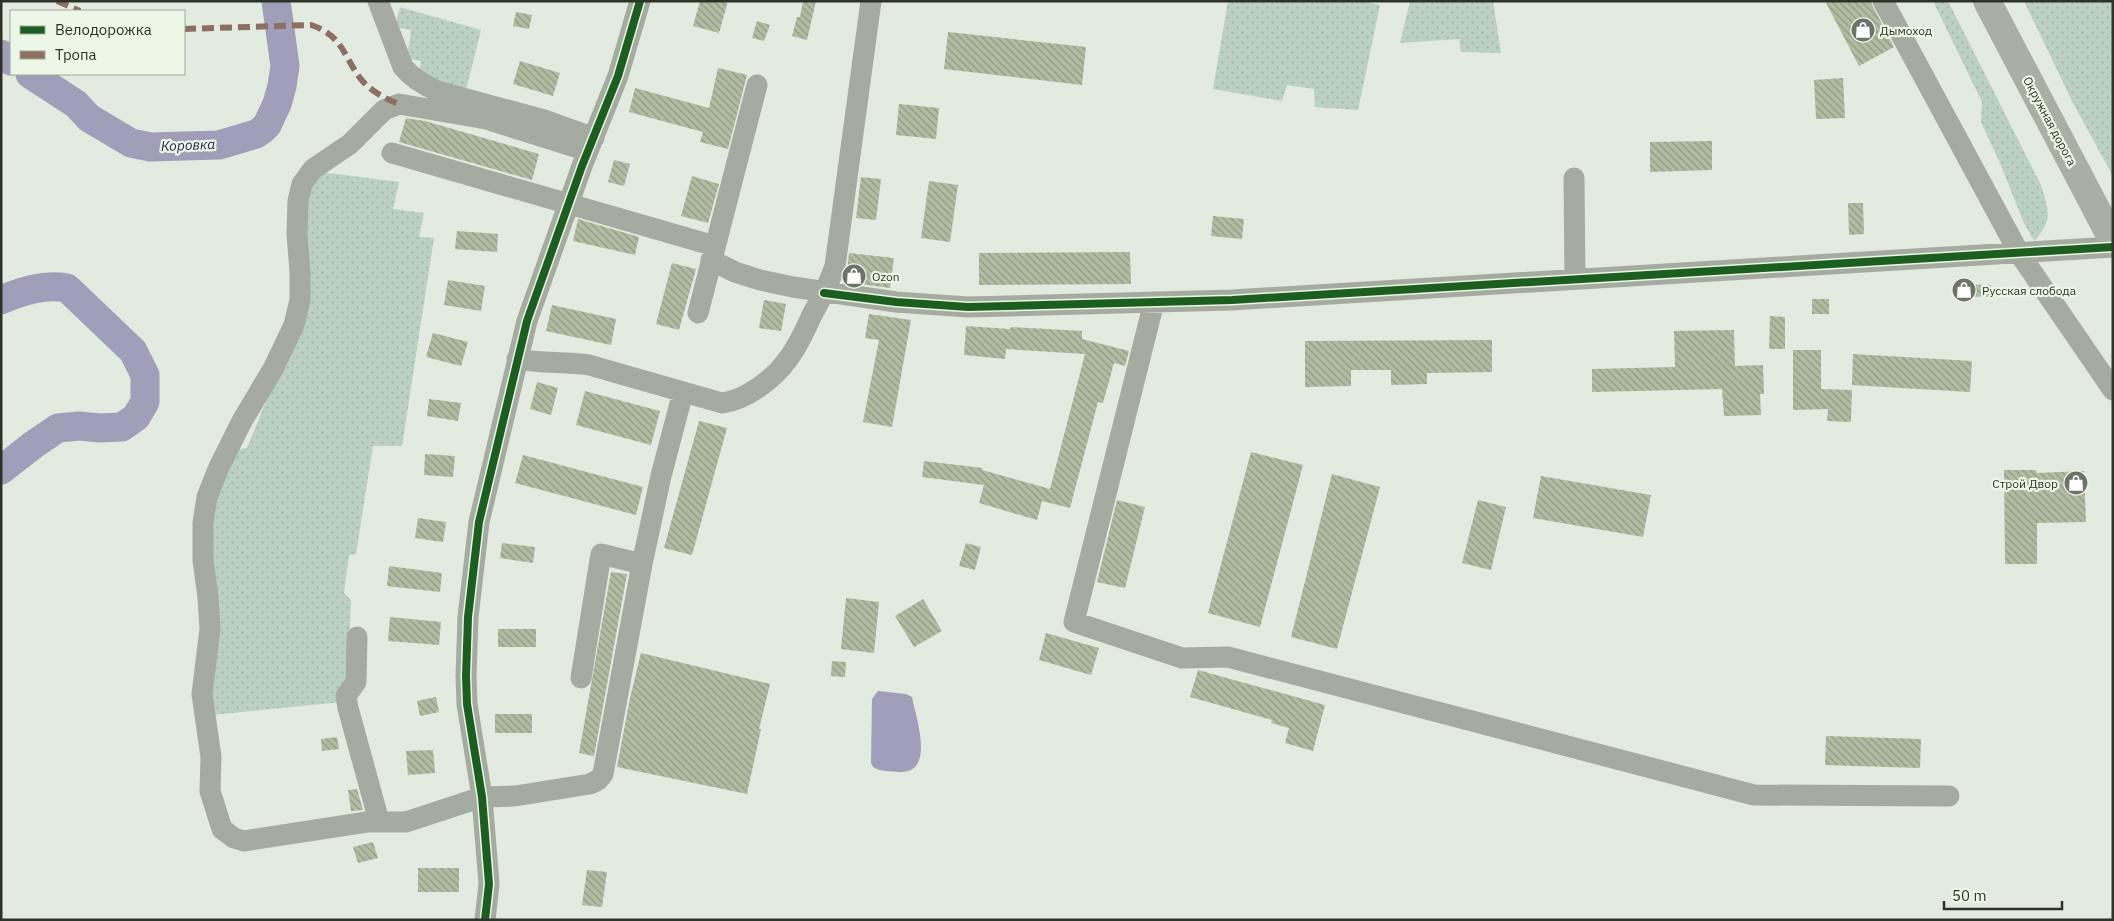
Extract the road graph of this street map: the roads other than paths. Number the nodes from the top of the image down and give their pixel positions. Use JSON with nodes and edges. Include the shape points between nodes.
{"nodes":[{"id":1,"x":378,"y":1,"type":"edge"},
{"id":2,"x":640,"y":1,"type":"edge"},
{"id":3,"x":872,"y":1,"type":"edge"},
{"id":4,"x":1883,"y":1,"type":"edge"},
{"id":5,"x":1987,"y":1,"type":"edge"},
{"id":6,"x":757,"y":85,"type":"dead end"},
{"id":7,"x":591,"y":144,"type":"junction"},
{"id":8,"x":392,"y":153,"type":"dead end"},
{"id":9,"x":1574,"y":178,"type":"dead end"},
{"id":10,"x":568,"y":205,"type":"junction"},
{"id":11,"x":2113,"y":241,"type":"edge"},
{"id":12,"x":2113,"y":247,"type":"edge"},
{"id":13,"x":713,"y":253,"type":"junction"},
{"id":14,"x":2019,"y":253,"type":"junction"},
{"id":15,"x":1575,"y":279,"type":"junction"},
{"id":16,"x":824,"y":293,"type":"junction"},
{"id":17,"x":1154,"y":302,"type":"junction"},
{"id":18,"x":698,"y":313,"type":"dead end"},
{"id":19,"x":517,"y":359,"type":"junction"},
{"id":20,"x":2113,"y":390,"type":"edge"},
{"id":21,"x":683,"y":392,"type":"junction"},
{"id":22,"x":642,"y":564,"type":"junction"},
{"id":23,"x":356,"y":637,"type":"dead end"},
{"id":24,"x":580,"y":678,"type":"dead end"},
{"id":25,"x":1949,"y":796,"type":"dead end"},
{"id":26,"x":482,"y":797,"type":"junction"},
{"id":27,"x":378,"y":821,"type":"junction"},
{"id":28,"x":484,"y":920,"type":"edge"}],
"edges":[{"from":1,"to":7,"type":"street","via":[[403,66],[422,84],[544,120]]},
{"from":2,"to":7,"type":"street","via":[[618,76]]},
{"from":3,"to":16,"type":"street","via":[[835,266]]},
{"from":4,"to":14,"type":"street"},
{"from":5,"to":11,"type":"main road","name":"Окружная дорога"},
{"from":6,"to":13,"type":"street"},
{"from":7,"to":10,"type":"street"},
{"from":7,"to":27,"type":"street","via":[[486,119],[399,104],[384,110],[350,144],[313,169],[302,184],[297,234],[300,300],[294,325],[242,421],[206,497],[203,560],[210,629],[202,694],[211,757],[210,790],[222,829],[244,841]]},
{"from":8,"to":10,"type":"street"},
{"from":9,"to":15,"type":"street"},
{"from":10,"to":13,"type":"street"},
{"from":10,"to":19,"type":"street"},
{"from":12,"to":14,"type":"street"},
{"from":13,"to":16,"type":"street","via":[[735,272]]},
{"from":13,"to":18,"type":"street"},
{"from":14,"to":15,"type":"street"},
{"from":14,"to":20,"type":"street"},
{"from":15,"to":17,"type":"street"},
{"from":16,"to":17,"type":"street","via":[[968,307]]},
{"from":16,"to":21,"type":"street","via":[[788,359],[756,388],[735,400],[722,403]]},
{"from":17,"to":25,"type":"street","via":[[1074,622],[1182,658],[1228,657],[1754,795]]},
{"from":19,"to":21,"type":"street","via":[[589,365]]},
{"from":19,"to":26,"type":"street","via":[[479,522],[468,617],[468,704]]},
{"from":21,"to":22,"type":"street"},
{"from":22,"to":24,"type":"street","via":[[601,554]]},
{"from":22,"to":26,"type":"street","via":[[603,774],[590,784],[559,790]]},
{"from":23,"to":27,"type":"street","via":[[356,682],[346,696]]},
{"from":26,"to":27,"type":"street","via":[[406,822]]},
{"from":26,"to":28,"type":"street","via":[[489,884]]}]}
